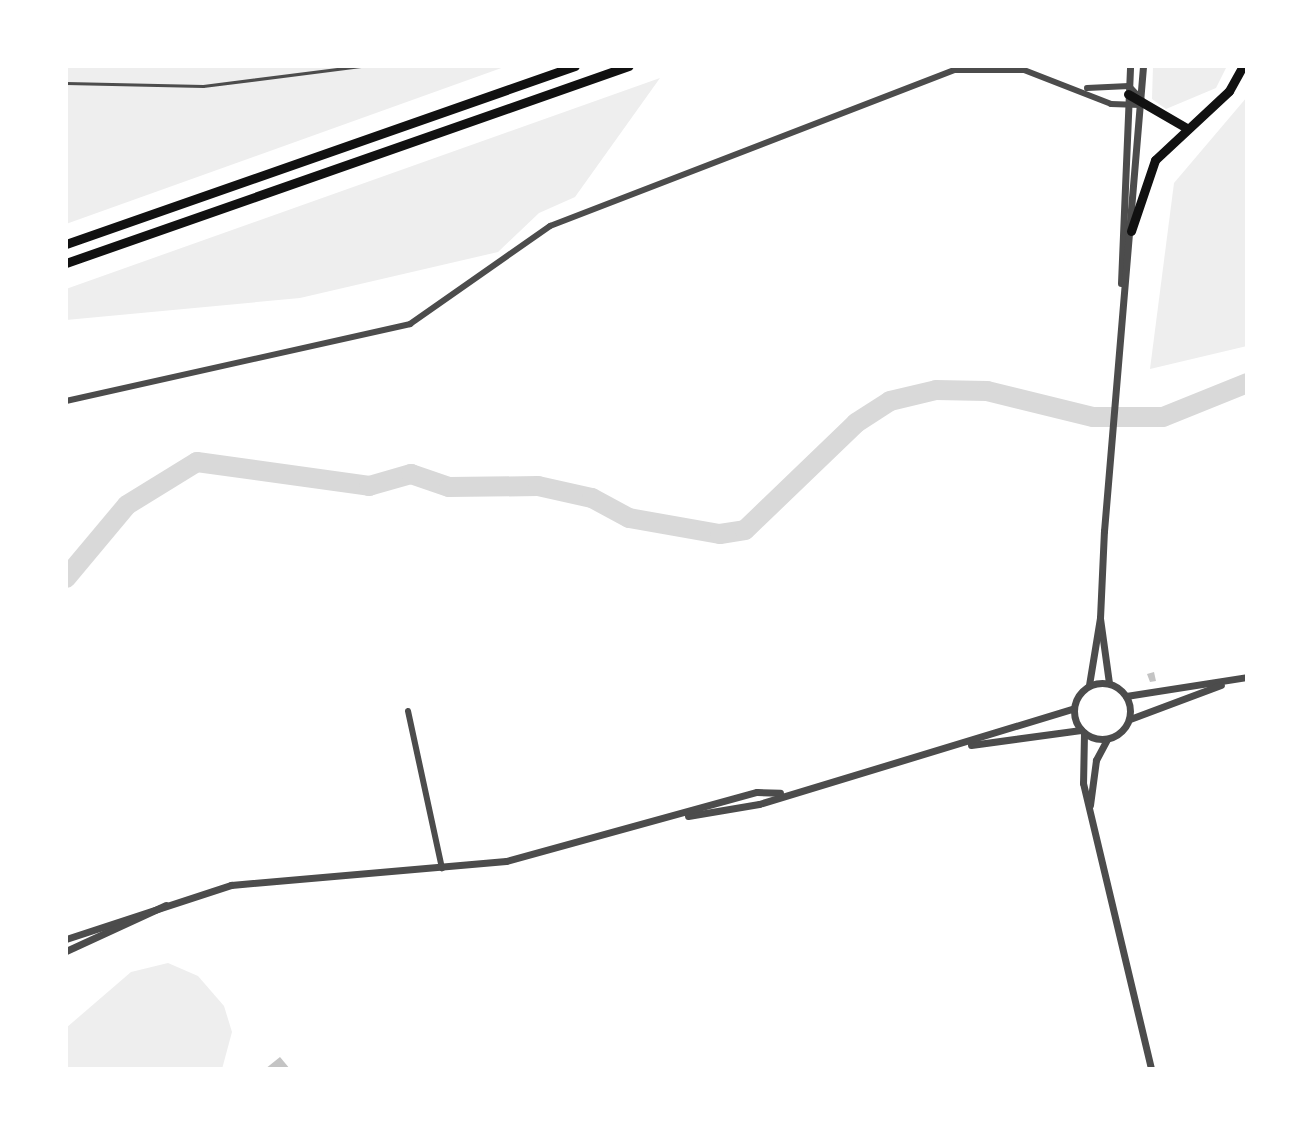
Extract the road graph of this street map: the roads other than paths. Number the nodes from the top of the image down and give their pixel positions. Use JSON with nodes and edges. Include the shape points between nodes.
{"nodes":[{"id":1,"x":361,"y":66,"type":"edge"},
{"id":2,"x":575,"y":66,"type":"edge"},
{"id":3,"x":629,"y":66,"type":"edge"},
{"id":4,"x":1130,"y":66,"type":"edge"},
{"id":5,"x":1143,"y":66,"type":"edge"},
{"id":6,"x":1243,"y":66,"type":"edge"},
{"id":7,"x":66,"y":83,"type":"edge"},
{"id":8,"x":1087,"y":88,"type":"junction"},
{"id":9,"x":1128,"y":90,"type":"junction"},
{"id":10,"x":1140,"y":102,"type":"junction"},
{"id":11,"x":1128,"y":107,"type":"junction"},
{"id":12,"x":1185,"y":127,"type":"junction"},
{"id":13,"x":1131,"y":231,"type":"junction"},
{"id":14,"x":66,"y":244,"type":"edge"},
{"id":15,"x":66,"y":263,"type":"edge"},
{"id":16,"x":1122,"y":286,"type":"junction"},
{"id":17,"x":66,"y":401,"type":"edge"},
{"id":18,"x":1100,"y":618,"type":"junction"},
{"id":19,"x":1247,"y":677,"type":"edge"},
{"id":20,"x":1109,"y":683,"type":"junction"},
{"id":21,"x":1223,"y":684,"type":"junction"},
{"id":22,"x":1089,"y":685,"type":"junction"},
{"id":23,"x":1126,"y":696,"type":"junction"},
{"id":24,"x":1074,"y":708,"type":"junction"},
{"id":25,"x":408,"y":711,"type":"dead end"},
{"id":26,"x":1130,"y":719,"type":"junction"},
{"id":27,"x":1083,"y":731,"type":"junction"},
{"id":28,"x":1107,"y":739,"type":"junction"},
{"id":29,"x":968,"y":745,"type":"junction"},
{"id":30,"x":1090,"y":807,"type":"junction"},
{"id":31,"x":442,"y":868,"type":"junction"},
{"id":32,"x":168,"y":904,"type":"junction"},
{"id":33,"x":66,"y":939,"type":"edge"},
{"id":34,"x":66,"y":951,"type":"edge"},
{"id":35,"x":1151,"y":1069,"type":"edge"}],
"edges":[{"from":1,"to":7,"type":"lane","via":[[203,86]]},
{"from":2,"to":14,"type":"highway"},
{"from":3,"to":15,"type":"highway"},
{"from":4,"to":9,"type":"street"},
{"from":5,"to":10,"type":"street"},
{"from":6,"to":12,"type":"highway","via":[[1229,91]]},
{"from":8,"to":9,"type":"street"},
{"from":8,"to":11,"type":"street"},
{"from":8,"to":17,"type":"street","via":[[1024,70],[954,70],[550,226],[467,291],[410,324]]},
{"from":9,"to":10,"type":"highway"},
{"from":9,"to":11,"type":"street"},
{"from":10,"to":11,"type":"street"},
{"from":10,"to":12,"type":"highway"},
{"from":10,"to":13,"type":"street"},
{"from":11,"to":16,"type":"street","via":[[1117,263]]},
{"from":12,"to":13,"type":"highway","via":[[1155,160]]},
{"from":13,"to":16,"type":"street"},
{"from":16,"to":18,"type":"street"},
{"from":18,"to":20,"type":"street"},
{"from":18,"to":22,"type":"street"},
{"from":19,"to":21,"type":"street"},
{"from":20,"to":22,"type":"street"},
{"from":20,"to":23,"type":"street"},
{"from":21,"to":23,"type":"street"},
{"from":21,"to":26,"type":"street"},
{"from":22,"to":24,"type":"street"},
{"from":23,"to":26,"type":"street"},
{"from":24,"to":27,"type":"street"},
{"from":24,"to":29,"type":"street"},
{"from":25,"to":31,"type":"street"},
{"from":26,"to":28,"type":"street"},
{"from":27,"to":28,"type":"street"},
{"from":27,"to":29,"type":"street"},
{"from":27,"to":30,"type":"street"},
{"from":28,"to":30,"type":"street","via":[[1096,760]]},
{"from":29,"to":31,"type":"street","via":[[780,793],[744,796],[686,816],[506,861]]},
{"from":30,"to":35,"type":"street"},
{"from":31,"to":32,"type":"street","via":[[231,885]]},
{"from":32,"to":33,"type":"street"},
{"from":32,"to":34,"type":"street"}]}
